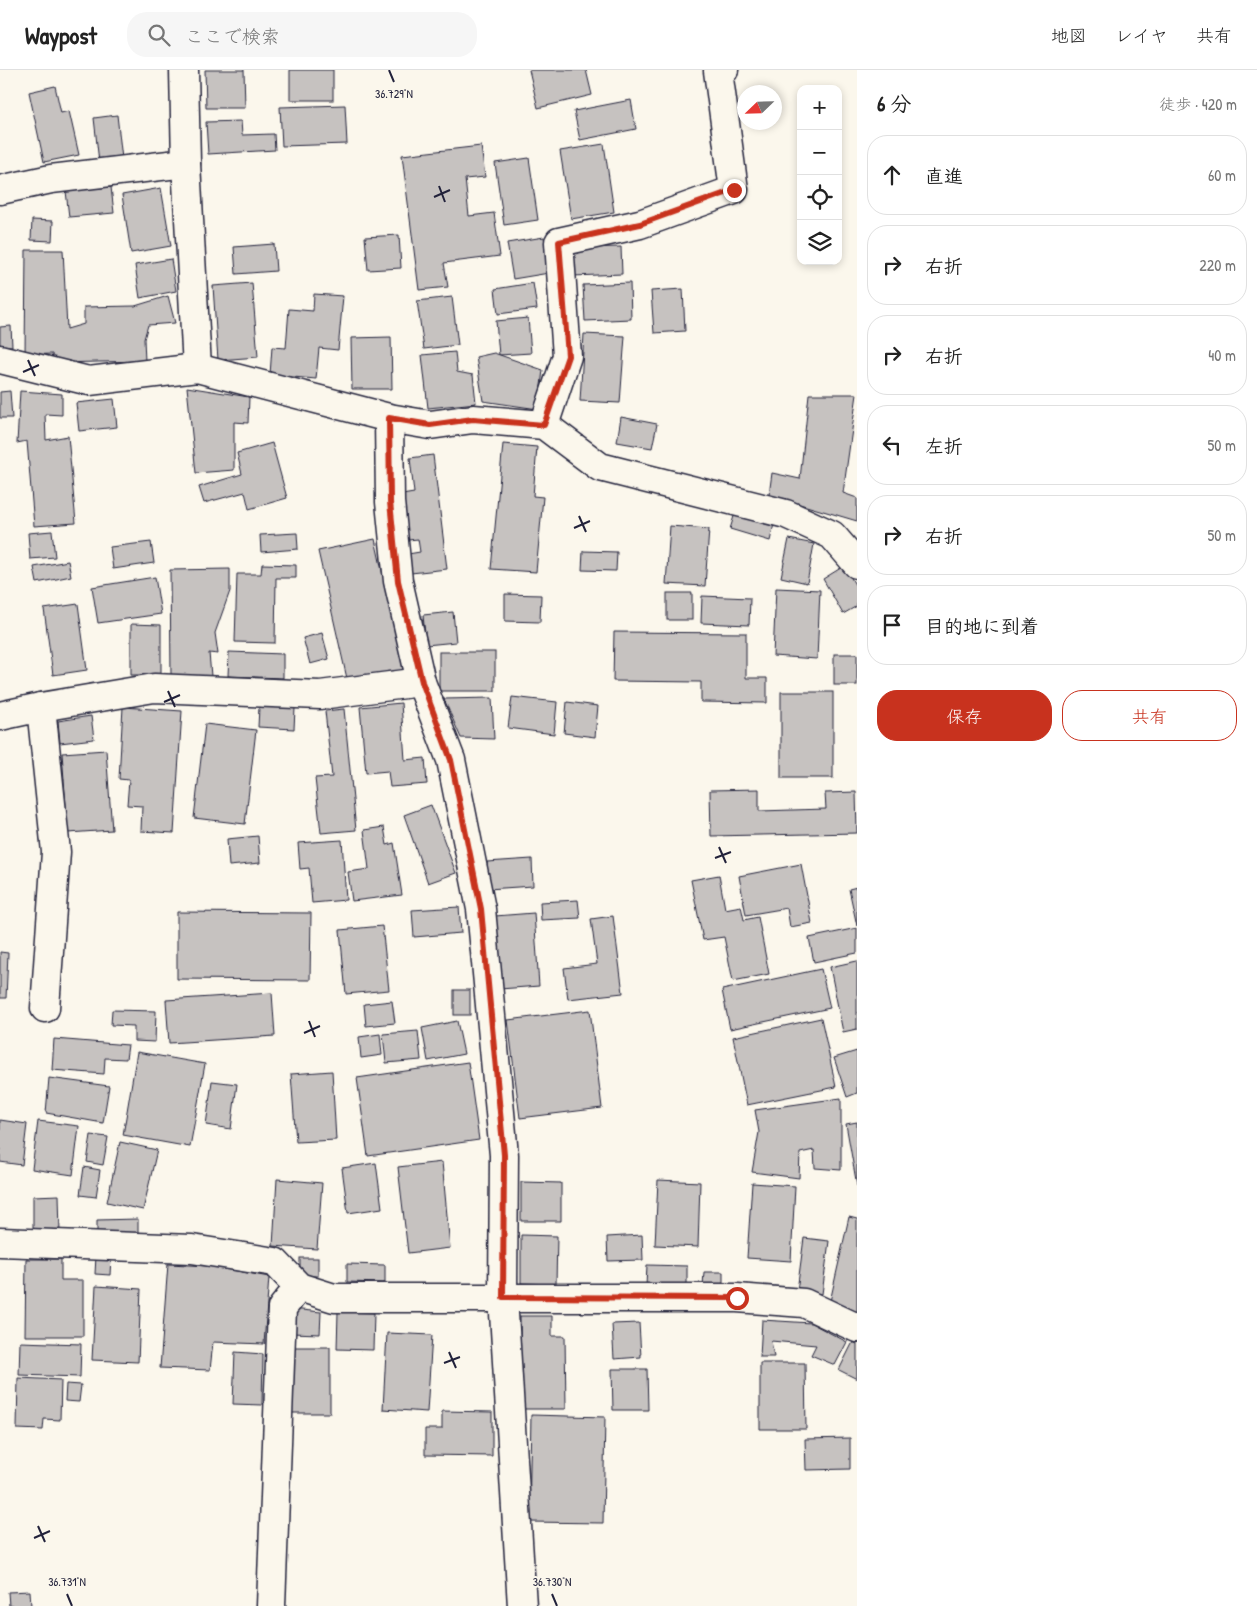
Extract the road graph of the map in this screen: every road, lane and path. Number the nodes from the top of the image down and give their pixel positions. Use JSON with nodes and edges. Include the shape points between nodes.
{"nodes":[{"id":1,"x":184,"y":70,"type":"edge"},
{"id":2,"x":724,"y":70,"type":"edge"},
{"id":3,"x":186,"y":163,"type":"junction"},
{"id":4,"x":0,"y":190,"type":"edge"},
{"id":5,"x":0,"y":359,"type":"edge"},
{"id":6,"x":197,"y":368,"type":"junction"},
{"id":7,"x":389,"y":418,"type":"junction"},
{"id":8,"x":544,"y":425,"type":"junction"},
{"id":9,"x":857,"y":564,"type":"edge"},
{"id":10,"x":422,"y":682,"type":"junction"},
{"id":11,"x":41,"y":707,"type":"junction"},
{"id":12,"x":0,"y":716,"type":"edge"},
{"id":13,"x":45,"y":1008,"type":"dead end"},
{"id":14,"x":0,"y":1242,"type":"edge"},
{"id":15,"x":299,"y":1287,"type":"junction"},
{"id":16,"x":503,"y":1297,"type":"junction"},
{"id":17,"x":857,"y":1328,"type":"edge"},
{"id":18,"x":271,"y":1606,"type":"edge"},
{"id":19,"x":522,"y":1606,"type":"edge"}],
"edges":[{"from":1,"to":3,"type":"street"},
{"from":2,"to":8,"type":"street","via":[[718,72],[734,190],[640,224],[559,242],[568,356]]},
{"from":3,"to":4,"type":"street","via":[[51,179]]},
{"from":3,"to":6,"type":"street"},
{"from":5,"to":6,"type":"street","via":[[89,381]]},
{"from":6,"to":7,"type":"street"},
{"from":7,"to":8,"type":"street","via":[[430,425],[473,419]]},
{"from":7,"to":10,"type":"street","via":[[390,502],[398,581]]},
{"from":8,"to":9,"type":"street","via":[[600,467],[786,514],[832,535]]},
{"from":10,"to":11,"type":"street","via":[[320,695],[154,688]]},
{"from":10,"to":16,"type":"street","via":[[451,760],[481,909],[504,1155]]},
{"from":11,"to":12,"type":"street"},
{"from":11,"to":13,"type":"street","via":[[56,852]]},
{"from":14,"to":15,"type":"street","via":[[192,1249],[275,1262]]},
{"from":15,"to":16,"type":"street","via":[[334,1298]]},
{"from":15,"to":18,"type":"street","via":[[282,1308]]},
{"from":16,"to":17,"type":"street","via":[[737,1298],[804,1303]]},
{"from":16,"to":19,"type":"street"}]}
